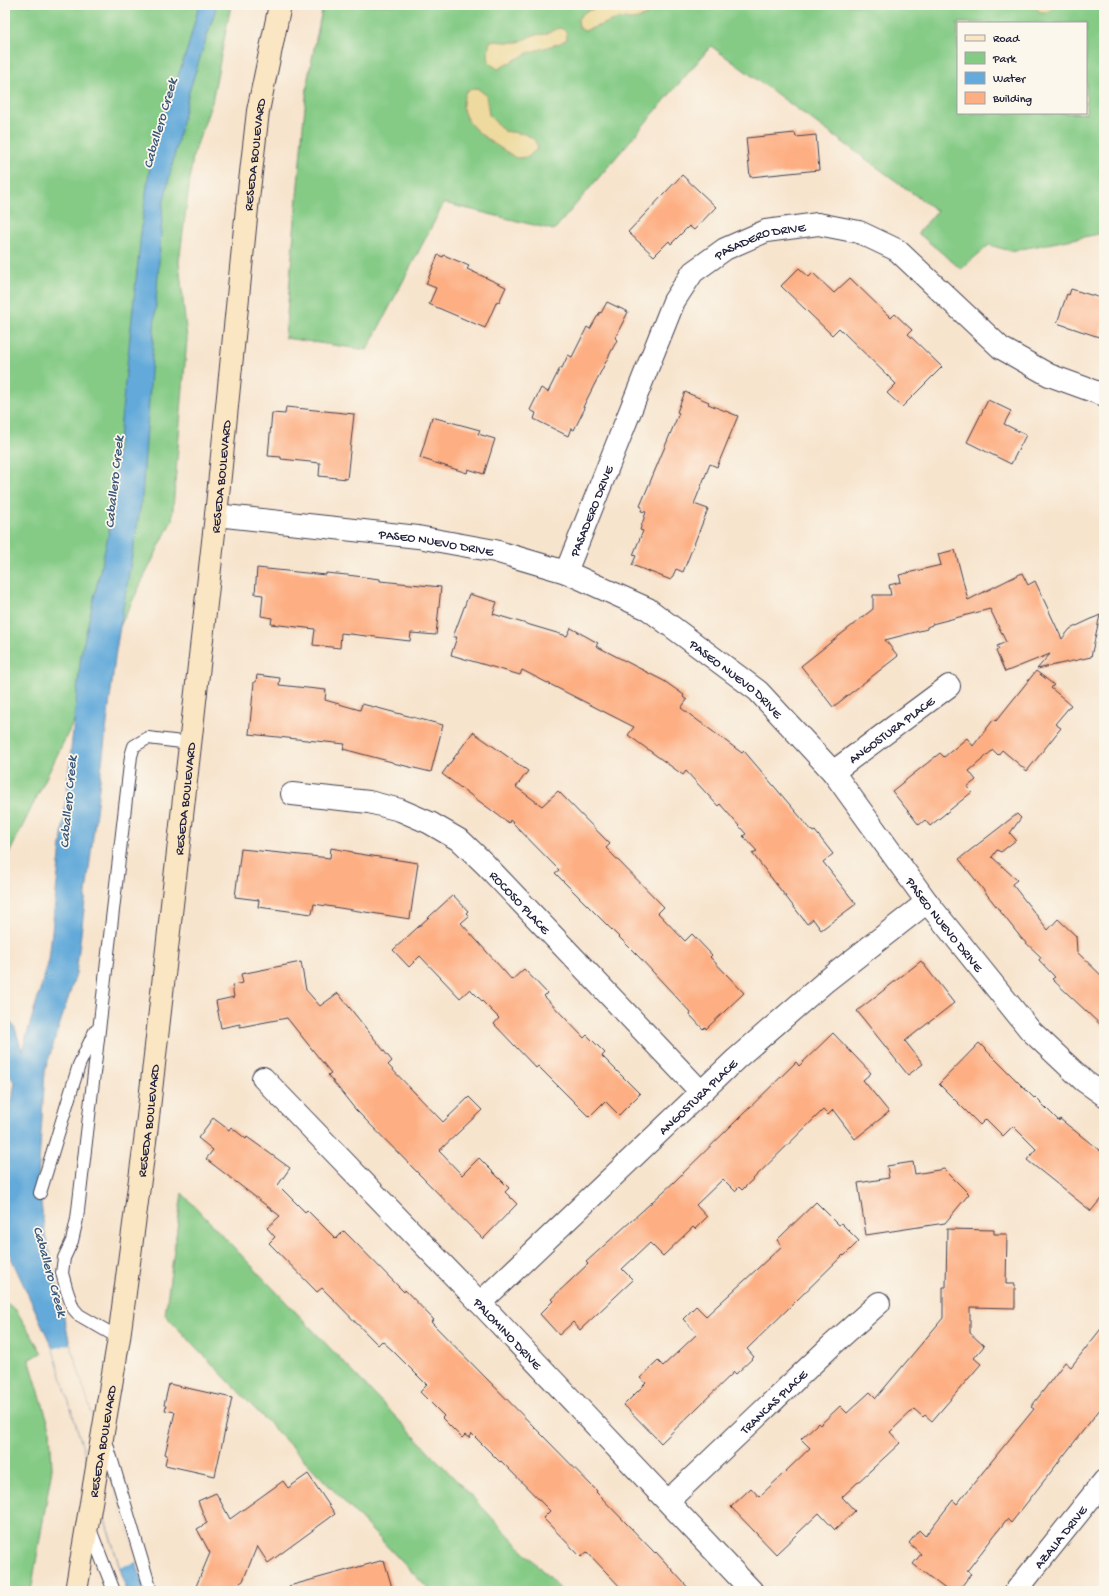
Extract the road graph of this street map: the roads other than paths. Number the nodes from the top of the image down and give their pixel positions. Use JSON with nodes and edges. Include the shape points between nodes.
{"nodes":[{"id":1,"x":280,"y":5,"type":"edge"},
{"id":2,"x":1104,"y":395,"type":"edge"},
{"id":3,"x":216,"y":515,"type":"junction"},
{"id":4,"x":566,"y":572,"type":"junction"},
{"id":5,"x":949,"y":686,"type":"dead end"},
{"id":6,"x":190,"y":743,"type":"junction"},
{"id":7,"x":833,"y":772,"type":"junction"},
{"id":8,"x":292,"y":794,"type":"dead end"},
{"id":9,"x":927,"y":902,"type":"junction"},
{"id":10,"x":100,"y":1021,"type":"junction"},
{"id":11,"x":263,"y":1078,"type":"dead end"},
{"id":12,"x":701,"y":1092,"type":"junction"},
{"id":13,"x":1104,"y":1095,"type":"edge"},
{"id":14,"x":40,"y":1193,"type":"dead end"},
{"id":15,"x":480,"y":1303,"type":"junction"},
{"id":16,"x":879,"y":1303,"type":"dead end"},
{"id":17,"x":119,"y":1338,"type":"junction"},
{"id":18,"x":102,"y":1437,"type":"junction"},
{"id":19,"x":1104,"y":1481,"type":"edge"},
{"id":20,"x":668,"y":1501,"type":"junction"},
{"id":21,"x":88,"y":1523,"type":"junction"},
{"id":22,"x":76,"y":1591,"type":"edge"},
{"id":23,"x":114,"y":1591,"type":"edge"},
{"id":24,"x":151,"y":1591,"type":"edge"},
{"id":25,"x":752,"y":1591,"type":"edge"},
{"id":26,"x":1016,"y":1591,"type":"edge"}],
"edges":[{"from":1,"to":3,"type":"main road","name":"RESEDA BOULEVARD","via":[[258,111]]},
{"from":2,"to":4,"type":"street","name":"PASADERO DRIVE","via":[[1049,375],[1001,348],[891,247],[859,232],[818,224],[766,231],[725,249],[693,272],[674,301]]},
{"from":3,"to":4,"type":"street","name":"PASEO NUEVO DRIVE","via":[[418,537],[495,551]]},
{"from":3,"to":6,"type":"main road","name":"RESEDA BOULEVARD"},
{"from":4,"to":7,"type":"street","name":"PASEO NUEVO DRIVE","via":[[648,610],[758,691]]},
{"from":5,"to":7,"type":"street","name":"ANGOSTURA PLACE"},
{"from":6,"to":10,"type":"lane","via":[[148,738],[134,746]]},
{"from":6,"to":17,"type":"main road","name":"RESEDA BOULEVARD","via":[[147,1126]]},
{"from":7,"to":9,"type":"street","name":"PASEO NUEVO DRIVE"},
{"from":8,"to":12,"type":"street","name":"ROCOSO PLACE","via":[[368,802],[400,810],[430,823],[461,841]]},
{"from":9,"to":12,"type":"street","name":"ANGOSTURA PLACE","via":[[826,981]]},
{"from":9,"to":13,"type":"street","name":"PASEO NUEVO DRIVE","via":[[1030,1030],[1084,1081]]},
{"from":10,"to":14,"type":"lane","via":[[79,1065]]},
{"from":10,"to":17,"type":"lane","via":[[77,1219],[72,1241],[64,1258],[62,1273],[72,1308],[79,1315]]},
{"from":11,"to":15,"type":"street","name":"PALOMINO DRIVE"},
{"from":12,"to":15,"type":"street","name":"ANGOSTURA PLACE"},
{"from":15,"to":20,"type":"street","name":"PALOMINO DRIVE"},
{"from":16,"to":20,"type":"street","name":"TRANCAS PLACE"},
{"from":17,"to":18,"type":"main road","name":"RESEDA BOULEVARD"},
{"from":18,"to":21,"type":"main road","name":"RESEDA BOULEVARD"},
{"from":18,"to":24,"type":"lane"},
{"from":19,"to":26,"type":"street","name":"AZALIA DRIVE"},
{"from":20,"to":25,"type":"street","name":"PALOMINO DRIVE"},
{"from":21,"to":22,"type":"main road","name":"RESEDA BOULEVARD"},
{"from":21,"to":23,"type":"lane"}]}
